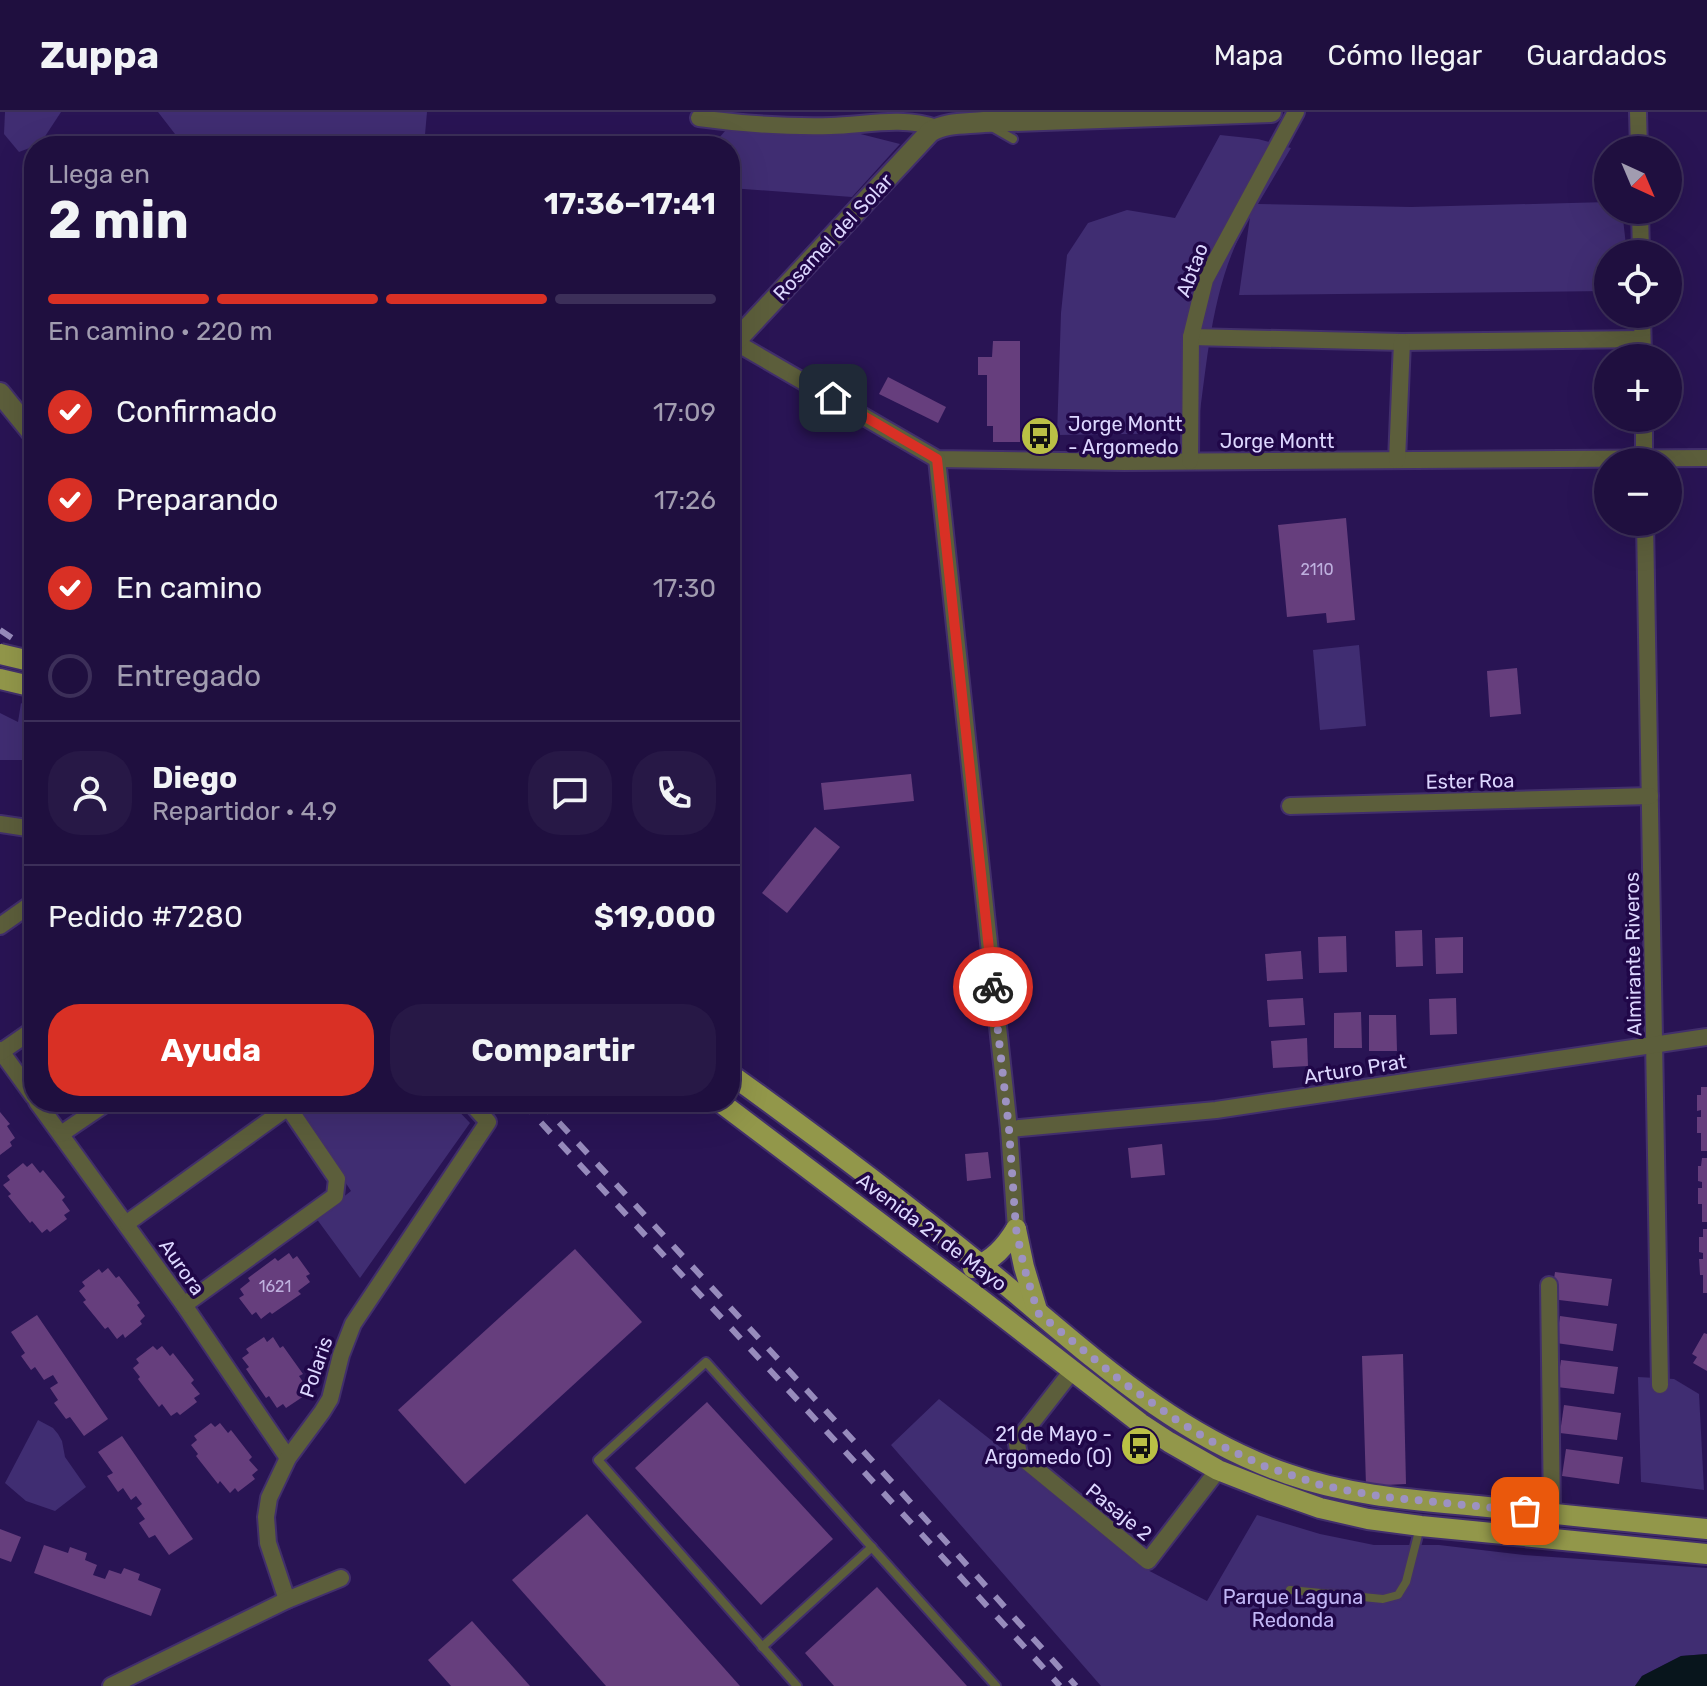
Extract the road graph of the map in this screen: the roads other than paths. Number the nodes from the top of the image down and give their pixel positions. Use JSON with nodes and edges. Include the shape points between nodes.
{"nodes":[{"id":1,"x":1271,"y":112,"type":"edge"},
{"id":2,"x":1296,"y":112,"type":"edge"},
{"id":3,"x":1638,"y":112,"type":"edge"},
{"id":4,"x":698,"y":115,"type":"edge"},
{"id":5,"x":908,"y":117,"type":"edge"},
{"id":6,"x":984,"y":122,"type":"junction"},
{"id":7,"x":936,"y":128,"type":"junction"},
{"id":8,"x":1639,"y":136,"type":"edge"},
{"id":9,"x":1013,"y":139,"type":"dead end"},
{"id":10,"x":1642,"y":328,"type":"edge"},
{"id":11,"x":740,"y":335,"type":"edge"},
{"id":12,"x":1191,"y":337,"type":"junction"},
{"id":13,"x":1642,"y":339,"type":"junction"},
{"id":14,"x":1402,"y":342,"type":"junction"},
{"id":15,"x":1642,"y":344,"type":"edge"},
{"id":16,"x":740,"y":348,"type":"edge"},
{"id":17,"x":0,"y":393,"type":"edge"},
{"id":18,"x":24,"y":423,"type":"edge"},
{"id":19,"x":1707,"y":458,"type":"edge"},
{"id":20,"x":937,"y":459,"type":"junction"},
{"id":21,"x":1682,"y":459,"type":"edge"},
{"id":22,"x":1397,"y":460,"type":"junction"},
{"id":23,"x":1594,"y":460,"type":"edge"},
{"id":24,"x":1190,"y":461,"type":"junction"},
{"id":25,"x":1645,"y":536,"type":"edge"},
{"id":26,"x":0,"y":654,"type":"edge"},
{"id":27,"x":24,"y":660,"type":"edge"},
{"id":28,"x":0,"y":679,"type":"edge"},
{"id":29,"x":24,"y":685,"type":"edge"},
{"id":30,"x":1650,"y":796,"type":"junction"},
{"id":31,"x":1290,"y":806,"type":"dead end"},
{"id":32,"x":0,"y":824,"type":"edge"},
{"id":33,"x":24,"y":828,"type":"edge"},
{"id":34,"x":24,"y":909,"type":"edge"},
{"id":35,"x":0,"y":926,"type":"edge"},
{"id":36,"x":24,"y":1036,"type":"edge"},
{"id":37,"x":1707,"y":1037,"type":"edge"},
{"id":38,"x":1654,"y":1044,"type":"junction"},
{"id":39,"x":1,"y":1051,"type":"edge"},
{"id":40,"x":740,"y":1082,"type":"edge"},
{"id":41,"x":24,"y":1083,"type":"edge"},
{"id":42,"x":45,"y":1112,"type":"edge"},
{"id":43,"x":93,"y":1112,"type":"edge"},
{"id":44,"x":281,"y":1112,"type":"edge"},
{"id":45,"x":297,"y":1112,"type":"edge"},
{"id":46,"x":479,"y":1112,"type":"edge"},
{"id":47,"x":733,"y":1112,"type":"edge"},
{"id":48,"x":1009,"y":1129,"type":"junction"},
{"id":49,"x":61,"y":1134,"type":"junction"},
{"id":50,"x":127,"y":1223,"type":"junction"},
{"id":51,"x":1016,"y":1229,"type":"junction"},
{"id":52,"x":981,"y":1265,"type":"junction"},
{"id":53,"x":938,"y":1267,"type":"junction"},
{"id":54,"x":1549,"y":1285,"type":"dead end"},
{"id":55,"x":184,"y":1305,"type":"junction"},
{"id":56,"x":1038,"y":1313,"type":"junction"},
{"id":57,"x":1072,"y":1371,"type":"junction"},
{"id":58,"x":1660,"y":1385,"type":"dead end"},
{"id":59,"x":288,"y":1458,"type":"junction"},
{"id":60,"x":1218,"y":1470,"type":"junction"},
{"id":61,"x":1552,"y":1514,"type":"junction"},
{"id":62,"x":1421,"y":1526,"type":"junction"},
{"id":63,"x":1707,"y":1529,"type":"edge"},
{"id":64,"x":872,"y":1547,"type":"junction"},
{"id":65,"x":1707,"y":1554,"type":"edge"},
{"id":66,"x":341,"y":1578,"type":"dead end"},
{"id":67,"x":1290,"y":1590,"type":"dead end"},
{"id":68,"x":287,"y":1600,"type":"junction"},
{"id":69,"x":762,"y":1647,"type":"junction"},
{"id":70,"x":111,"y":1686,"type":"edge"},
{"id":71,"x":797,"y":1686,"type":"edge"},
{"id":72,"x":996,"y":1686,"type":"edge"}],
"edges":[{"from":1,"to":6,"type":"street","via":[[1186,119]]},
{"from":2,"to":12,"type":"street","name":"Abtao","via":[[1205,280]]},
{"from":3,"to":8,"type":"street"},
{"from":4,"to":5,"type":"street","via":[[732,123],[829,126]]},
{"from":5,"to":7,"type":"street"},
{"from":6,"to":7,"type":"street"},
{"from":6,"to":9,"type":"lane"},
{"from":7,"to":11,"type":"street","name":"Rosamel del Solar"},
{"from":10,"to":13,"type":"street"},
{"from":12,"to":14,"type":"street"},
{"from":12,"to":24,"type":"street","name":"Abtao"},
{"from":13,"to":14,"type":"street"},
{"from":13,"to":15,"type":"street"},
{"from":14,"to":22,"type":"street"},
{"from":16,"to":20,"type":"street","name":"Jorge Montt"},
{"from":17,"to":18,"type":"street"},
{"from":19,"to":21,"type":"street","name":"Jorge Montt"},
{"from":20,"to":24,"type":"street","name":"Jorge Montt"},
{"from":20,"to":48,"type":"street"},
{"from":22,"to":23,"type":"street","name":"Jorge Montt"},
{"from":22,"to":24,"type":"street","name":"Jorge Montt"},
{"from":25,"to":30,"type":"street","name":"Almirante Riveros"},
{"from":26,"to":27,"type":"main road","bridge":true},
{"from":28,"to":29,"type":"main road"},
{"from":30,"to":31,"type":"street","name":"Ester Roa"},
{"from":30,"to":38,"type":"street","name":"Almirante Riveros"},
{"from":32,"to":33,"type":"street"},
{"from":34,"to":35,"type":"street"},
{"from":36,"to":39,"type":"street"},
{"from":37,"to":38,"type":"street","name":"Arturo Prat"},
{"from":38,"to":48,"type":"street","name":"Arturo Prat","via":[[1216,1110]]},
{"from":38,"to":58,"type":"street","name":"Almirante Riveros"},
{"from":39,"to":41,"type":"street","name":"Aurora"},
{"from":40,"to":52,"type":"main road","name":"Avenida 21 de Mayo"},
{"from":42,"to":49,"type":"street","name":"Aurora"},
{"from":43,"to":49,"type":"street"},
{"from":44,"to":50,"type":"street"},
{"from":45,"to":55,"type":"street","via":[[337,1179],[335,1196]]},
{"from":46,"to":59,"type":"street","name":"Polaris","via":[[488,1122],[353,1324],[330,1399]]},
{"from":47,"to":53,"type":"main road","name":"Avenida 21 de Mayo"},
{"from":48,"to":51,"type":"street"},
{"from":49,"to":50,"type":"street","name":"Aurora"},
{"from":50,"to":55,"type":"street","name":"Aurora"},
{"from":51,"to":52,"type":"main road","via":[[1000,1252]]},
{"from":51,"to":56,"type":"main road"},
{"from":52,"to":53,"type":"main road"},
{"from":52,"to":56,"type":"main road","name":"Avenida 21 de Mayo"},
{"from":53,"to":57,"type":"main road","name":"Avenida 21 de Mayo"},
{"from":54,"to":61,"type":"street"},
{"from":55,"to":59,"type":"street","name":"Aurora"},
{"from":56,"to":61,"type":"main road","name":"Avenida 21 de Mayo","via":[[1178,1421],[1264,1466],[1370,1495]]},
{"from":57,"to":60,"type":"main road","name":"Avenida 21 de Mayo","via":[[1140,1423]]},
{"from":57,"to":60,"type":"street","name":"Pasaje 2","via":[[1019,1439],[1019,1455],[1148,1561]]},
{"from":59,"to":68,"type":"street","name":"Polaris","via":[[266,1517],[268,1543]]},
{"from":60,"to":62,"type":"main road","name":"Avenida 21 de Mayo","via":[[1320,1508]]},
{"from":61,"to":63,"type":"main road","name":"Avenida 21 de Mayo"},
{"from":62,"to":65,"type":"main road","name":"Avenida 21 de Mayo"},
{"from":62,"to":67,"type":"lane","via":[[1398,1595],[1383,1599]]},
{"from":64,"to":69,"type":"lane"},
{"from":64,"to":69,"type":"lane","via":[[706,1362],[598,1460]]},
{"from":64,"to":72,"type":"lane"},
{"from":66,"to":68,"type":"street"},
{"from":68,"to":70,"type":"street"},
{"from":69,"to":71,"type":"lane"}]}
